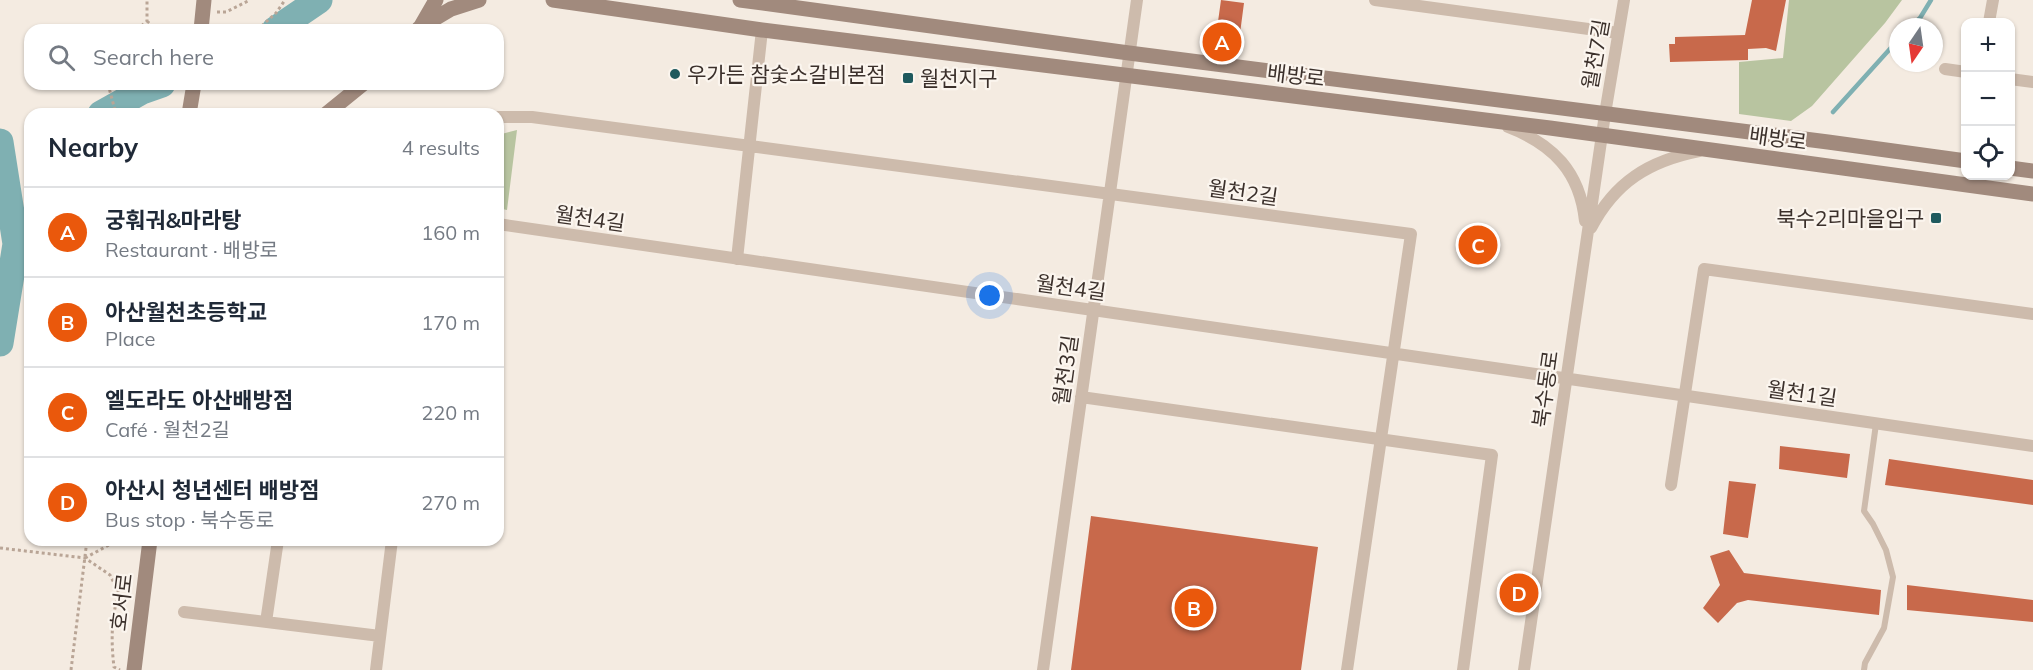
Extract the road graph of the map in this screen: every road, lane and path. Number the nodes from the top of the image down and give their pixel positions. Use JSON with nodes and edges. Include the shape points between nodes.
{"nodes":[{"id":1,"x":147,"y":0,"type":"edge"},
{"id":2,"x":250,"y":0,"type":"edge"},
{"id":3,"x":285,"y":0,"type":"edge"},
{"id":4,"x":436,"y":0,"type":"edge"},
{"id":5,"x":479,"y":0,"type":"edge"},
{"id":6,"x":540,"y":0,"type":"edge"},
{"id":7,"x":556,"y":0,"type":"edge"},
{"id":8,"x":740,"y":0,"type":"edge"},
{"id":9,"x":1137,"y":0,"type":"edge"},
{"id":10,"x":1376,"y":0,"type":"edge"},
{"id":11,"x":1624,"y":0,"type":"edge"},
{"id":12,"x":1993,"y":0,"type":"edge"},
{"id":13,"x":203,"y":16,"type":"edge"},
{"id":14,"x":1990,"y":18,"type":"edge"},
{"id":15,"x":147,"y":21,"type":"junction"},
{"id":16,"x":144,"y":24,"type":"edge"},
{"id":17,"x":150,"y":24,"type":"edge"},
{"id":18,"x":264,"y":24,"type":"edge"},
{"id":19,"x":421,"y":24,"type":"edge"},
{"id":20,"x":426,"y":24,"type":"edge"},
{"id":21,"x":762,"y":30,"type":"junction"},
{"id":22,"x":1618,"y":33,"type":"junction"},
{"id":23,"x":1129,"y":53,"type":"junction"},
{"id":24,"x":1945,"y":69,"type":"dead end"},
{"id":25,"x":1961,"y":71,"type":"edge"},
{"id":26,"x":1126,"y":75,"type":"junction"},
{"id":27,"x":2015,"y":80,"type":"edge"},
{"id":28,"x":2033,"y":82,"type":"edge"},
{"id":29,"x":110,"y":90,"type":"edge"},
{"id":30,"x":193,"y":90,"type":"edge"},
{"id":31,"x":356,"y":90,"type":"edge"},
{"id":32,"x":114,"y":108,"type":"edge"},
{"id":33,"x":190,"y":108,"type":"edge"},
{"id":34,"x":333,"y":108,"type":"edge"},
{"id":35,"x":1605,"y":114,"type":"junction"},
{"id":36,"x":504,"y":117,"type":"edge"},
{"id":37,"x":1493,"y":121,"type":"junction"},
{"id":38,"x":1602,"y":135,"type":"junction"},
{"id":39,"x":750,"y":146,"type":"junction"},
{"id":40,"x":1704,"y":149,"type":"junction"},
{"id":41,"x":1961,"y":160,"type":"edge"},
{"id":42,"x":2015,"y":169,"type":"edge"},
{"id":43,"x":2033,"y":171,"type":"edge"},
{"id":44,"x":1110,"y":194,"type":"junction"},
{"id":45,"x":2033,"y":194,"type":"edge"},
{"id":46,"x":504,"y":225,"type":"edge"},
{"id":47,"x":1587,"y":238,"type":"junction"},
{"id":48,"x":737,"y":259,"type":"junction"},
{"id":49,"x":1094,"y":310,"type":"junction"},
{"id":50,"x":2033,"y":314,"type":"edge"},
{"id":51,"x":1393,"y":354,"type":"junction"},
{"id":52,"x":1566,"y":379,"type":"junction"},
{"id":53,"x":1684,"y":396,"type":"junction"},
{"id":54,"x":1081,"y":397,"type":"junction"},
{"id":55,"x":1876,"y":424,"type":"junction"},
{"id":56,"x":1381,"y":439,"type":"junction"},
{"id":57,"x":2033,"y":446,"type":"edge"},
{"id":58,"x":1671,"y":485,"type":"dead end"},
{"id":59,"x":86,"y":546,"type":"edge"},
{"id":60,"x":107,"y":546,"type":"edge"},
{"id":61,"x":149,"y":546,"type":"edge"},
{"id":62,"x":277,"y":546,"type":"edge"},
{"id":63,"x":391,"y":546,"type":"edge"},
{"id":64,"x":0,"y":548,"type":"edge"},
{"id":65,"x":85,"y":558,"type":"junction"},
{"id":66,"x":184,"y":612,"type":"dead end"},
{"id":67,"x":266,"y":622,"type":"junction"},
{"id":68,"x":380,"y":636,"type":"junction"},
{"id":69,"x":71,"y":670,"type":"edge"},
{"id":70,"x":120,"y":670,"type":"edge"},
{"id":71,"x":134,"y":670,"type":"edge"},
{"id":72,"x":376,"y":670,"type":"edge"},
{"id":73,"x":1043,"y":670,"type":"edge"},
{"id":74,"x":1347,"y":670,"type":"edge"},
{"id":75,"x":1463,"y":670,"type":"edge"},
{"id":76,"x":1524,"y":670,"type":"edge"},
{"id":77,"x":1864,"y":670,"type":"edge"}],
"edges":[{"from":1,"to":15,"type":"path"},
{"from":2,"to":13,"type":"path","via":[[226,12]]},
{"from":3,"to":18,"type":"path"},
{"from":4,"to":19,"type":"street"},
{"from":5,"to":20,"type":"street","via":[[451,9]]},
{"from":6,"to":7,"type":"street","name":"배방로"},
{"from":7,"to":21,"type":"street","name":"배방로"},
{"from":8,"to":23,"type":"street","name":"배방로"},
{"from":9,"to":23,"type":"street","name":"월천3길"},
{"from":10,"to":22,"type":"street"},
{"from":11,"to":22,"type":"street","name":"월천7길"},
{"from":12,"to":14,"type":"street"},
{"from":15,"to":16,"type":"path"},
{"from":15,"to":17,"type":"path"},
{"from":21,"to":26,"type":"street","name":"배방로"},
{"from":21,"to":39,"type":"street"},
{"from":22,"to":35,"type":"street","name":"월천7길"},
{"from":23,"to":26,"type":"street","name":"월천3길"},
{"from":23,"to":35,"type":"street","name":"배방로"},
{"from":24,"to":25,"type":"street"},
{"from":26,"to":37,"type":"street","name":"배방로"},
{"from":26,"to":44,"type":"street","name":"월천3길"},
{"from":27,"to":28,"type":"street"},
{"from":29,"to":32,"type":"path"},
{"from":30,"to":33,"type":"street"},
{"from":31,"to":34,"type":"street"},
{"from":35,"to":38,"type":"street","name":"북수동로"},
{"from":35,"to":41,"type":"street","name":"배방로"},
{"from":36,"to":39,"type":"street","name":"월천2길","via":[[532,117]]},
{"from":37,"to":38,"type":"street","name":"배방로"},
{"from":37,"to":47,"type":"street","via":[[1527,134],[1553,152],[1572,174],[1583,202]]},
{"from":38,"to":40,"type":"street","name":"배방로"},
{"from":38,"to":47,"type":"street","name":"북수동로"},
{"from":39,"to":44,"type":"street","name":"월천2길"},
{"from":39,"to":48,"type":"street"},
{"from":40,"to":45,"type":"street","name":"배방로"},
{"from":40,"to":47,"type":"street","via":[[1672,156],[1644,169],[1600,211]]},
{"from":42,"to":43,"type":"street"},
{"from":44,"to":49,"type":"street","name":"월천3길"},
{"from":44,"to":51,"type":"street","name":"월천2길","via":[[1411,234]]},
{"from":46,"to":48,"type":"street","name":"월천4길"},
{"from":47,"to":52,"type":"street","name":"북수동로"},
{"from":48,"to":49,"type":"street","name":"월천4길"},
{"from":49,"to":51,"type":"street","name":"월천4길"},
{"from":49,"to":54,"type":"street","name":"월천3길"},
{"from":50,"to":53,"type":"street","via":[[1704,269]]},
{"from":51,"to":52,"type":"street","name":"월천4길"},
{"from":51,"to":56,"type":"street","name":"월천2길"},
{"from":52,"to":53,"type":"street","name":"월천1길"},
{"from":52,"to":76,"type":"street","name":"북수동로"},
{"from":53,"to":55,"type":"street","name":"월천1길"},
{"from":53,"to":58,"type":"street"},
{"from":54,"to":56,"type":"street"},
{"from":54,"to":73,"type":"street","name":"월천3길"},
{"from":55,"to":57,"type":"street","name":"월천1길"},
{"from":55,"to":77,"type":"lane","via":[[1864,511],[1886,550],[1893,577],[1884,628]]},
{"from":56,"to":74,"type":"street","name":"월천2길"},
{"from":56,"to":75,"type":"street","via":[[1492,455]]},
{"from":59,"to":65,"type":"path"},
{"from":60,"to":65,"type":"path"},
{"from":61,"to":71,"type":"street","name":"호서로"},
{"from":62,"to":67,"type":"street"},
{"from":63,"to":68,"type":"street"},
{"from":64,"to":65,"type":"path"},
{"from":65,"to":69,"type":"path"},
{"from":65,"to":70,"type":"path","via":[[110,575],[119,593],[111,646],[114,667]]},
{"from":66,"to":67,"type":"street"},
{"from":67,"to":68,"type":"street"},
{"from":68,"to":72,"type":"street"}]}
